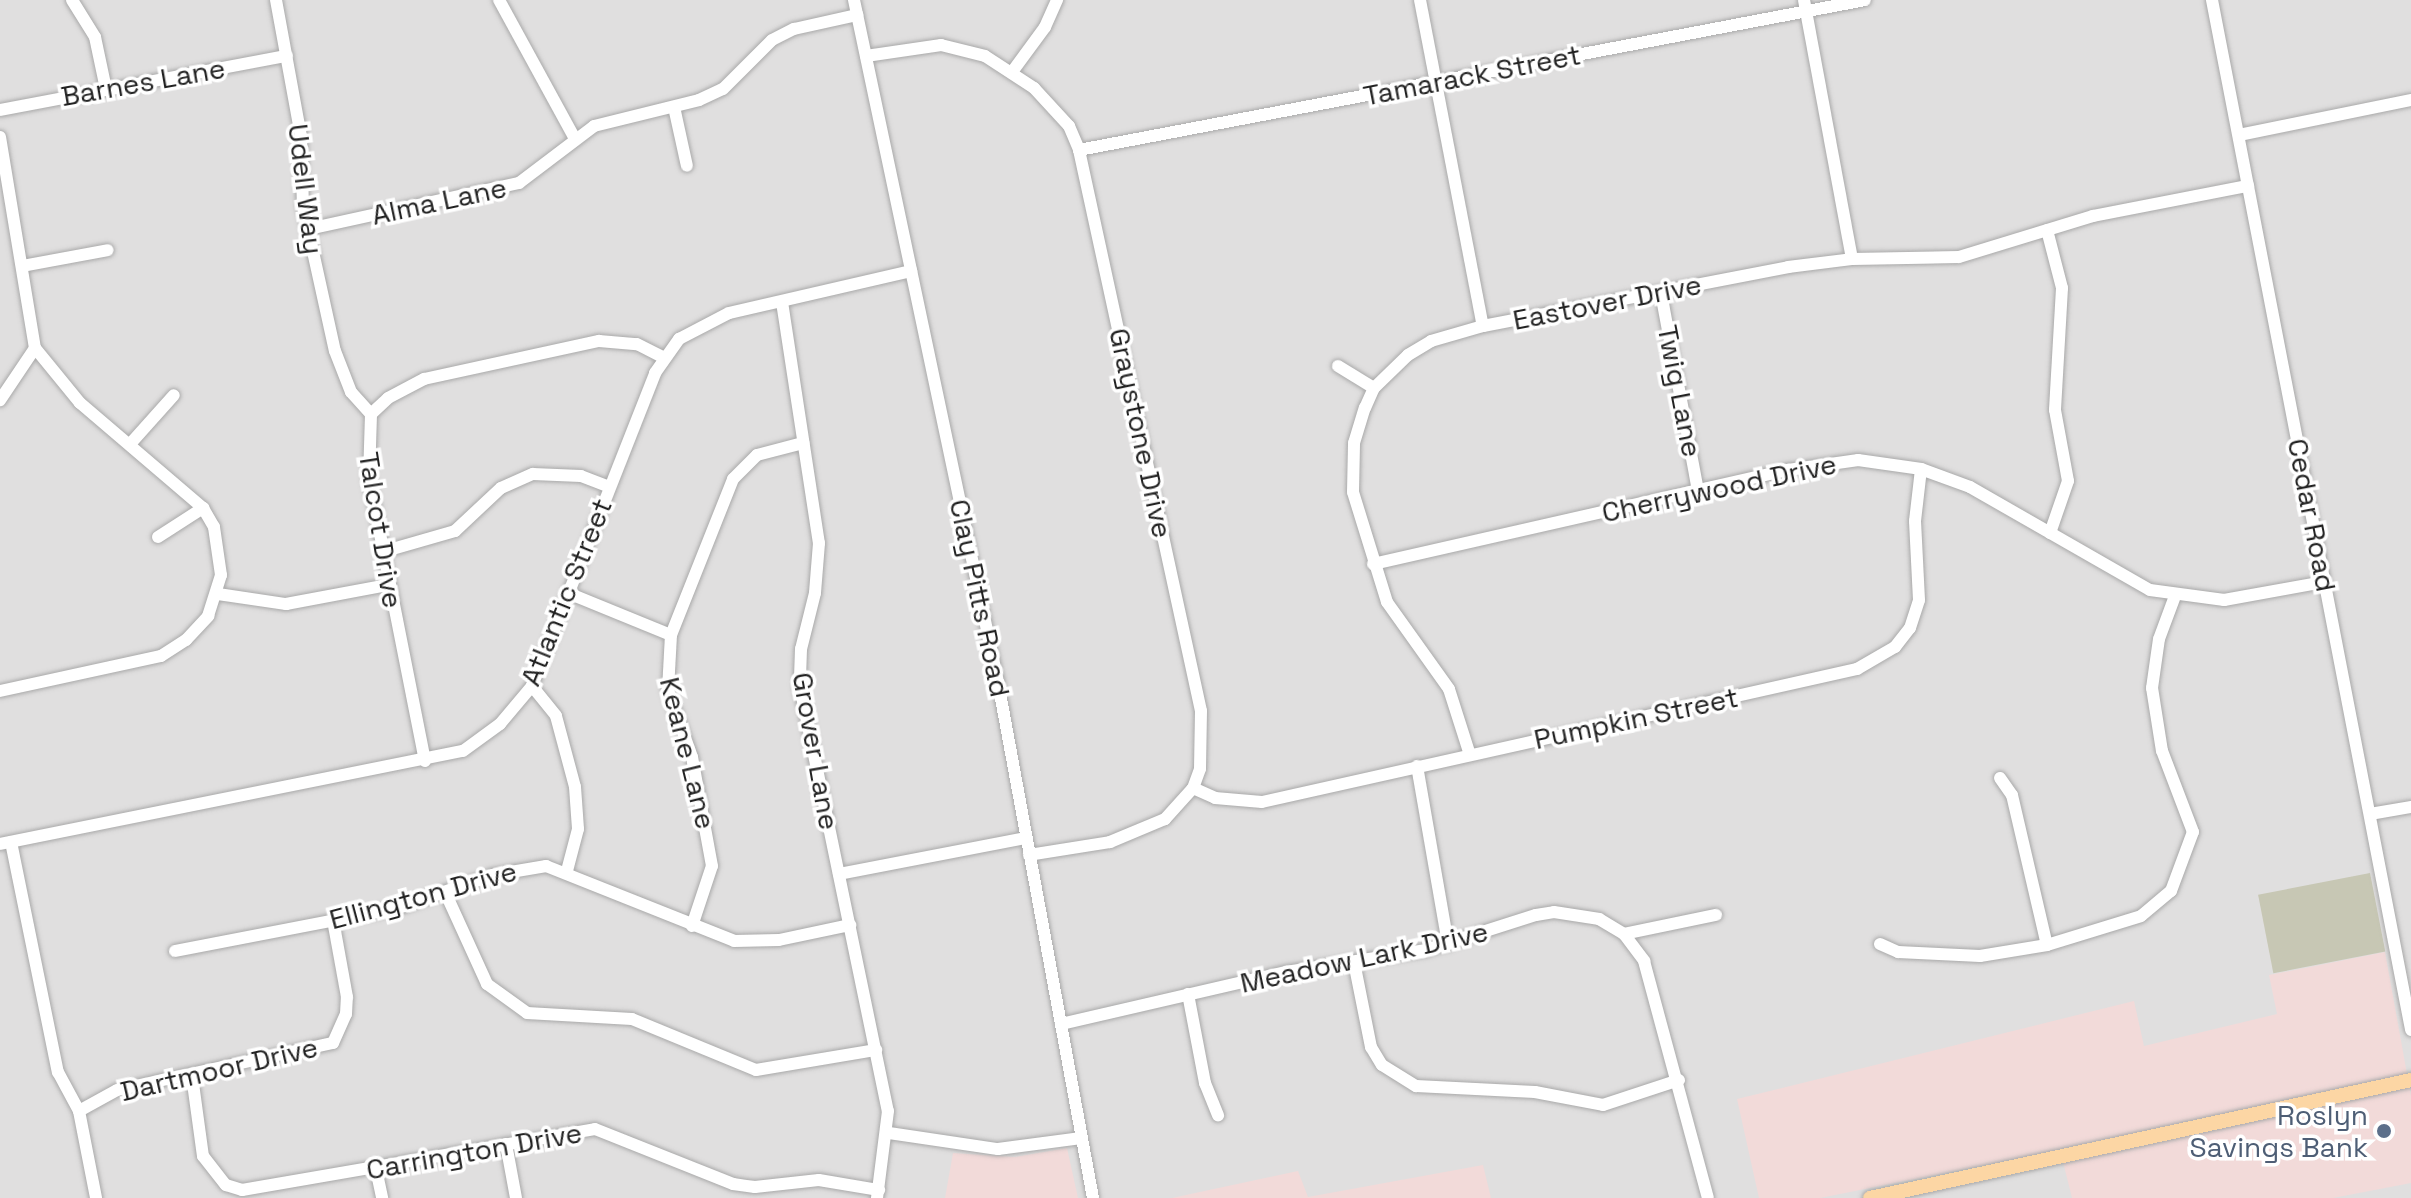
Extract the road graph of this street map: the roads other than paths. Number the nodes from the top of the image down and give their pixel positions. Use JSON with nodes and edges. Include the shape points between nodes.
{"nodes":[{"id":1,"x":72,"y":0,"type":"edge"},
{"id":2,"x":276,"y":0,"type":"edge"},
{"id":3,"x":499,"y":0,"type":"edge"},
{"id":4,"x":854,"y":0,"type":"edge"},
{"id":5,"x":1057,"y":0,"type":"edge"},
{"id":6,"x":1420,"y":0,"type":"edge"},
{"id":7,"x":1865,"y":0,"type":"edge"},
{"id":8,"x":2212,"y":0,"type":"edge"},
{"id":9,"x":1805,"y":6,"type":"edge"},
{"id":10,"x":857,"y":15,"type":"junction"},
{"id":11,"x":287,"y":56,"type":"junction"},
{"id":12,"x":866,"y":56,"type":"junction"},
{"id":13,"x":1012,"y":72,"type":"junction"},
{"id":14,"x":1436,"y":82,"type":"junction"},
{"id":15,"x":106,"y":89,"type":"junction"},
{"id":16,"x":2411,"y":100,"type":"edge"},
{"id":17,"x":674,"y":107,"type":"junction"},
{"id":18,"x":0,"y":110,"type":"edge"},
{"id":19,"x":2239,"y":135,"type":"junction"},
{"id":20,"x":0,"y":137,"type":"edge"},
{"id":21,"x":574,"y":137,"type":"junction"},
{"id":22,"x":1079,"y":150,"type":"junction"},
{"id":23,"x":687,"y":166,"type":"dead end"},
{"id":24,"x":2248,"y":186,"type":"junction"},
{"id":25,"x":308,"y":229,"type":"junction"},
{"id":26,"x":2047,"y":230,"type":"junction"},
{"id":27,"x":108,"y":250,"type":"dead end"},
{"id":28,"x":1852,"y":259,"type":"junction"},
{"id":29,"x":22,"y":266,"type":"junction"},
{"id":30,"x":911,"y":271,"type":"junction"},
{"id":31,"x":1661,"y":293,"type":"junction"},
{"id":32,"x":782,"y":302,"type":"junction"},
{"id":33,"x":1483,"y":326,"type":"junction"},
{"id":34,"x":35,"y":348,"type":"junction"},
{"id":35,"x":663,"y":357,"type":"junction"},
{"id":36,"x":1338,"y":366,"type":"dead end"},
{"id":37,"x":1374,"y":388,"type":"junction"},
{"id":38,"x":174,"y":395,"type":"dead end"},
{"id":39,"x":0,"y":400,"type":"edge"},
{"id":40,"x":371,"y":414,"type":"junction"},
{"id":41,"x":131,"y":443,"type":"junction"},
{"id":42,"x":803,"y":443,"type":"junction"},
{"id":43,"x":1921,"y":469,"type":"junction"},
{"id":44,"x":609,"y":487,"type":"junction"},
{"id":45,"x":1698,"y":490,"type":"junction"},
{"id":46,"x":203,"y":508,"type":"junction"},
{"id":47,"x":2050,"y":533,"type":"junction"},
{"id":48,"x":158,"y":537,"type":"dead end"},
{"id":49,"x":382,"y":552,"type":"junction"},
{"id":50,"x":1373,"y":564,"type":"junction"},
{"id":51,"x":2324,"y":582,"type":"junction"},
{"id":52,"x":388,"y":585,"type":"junction"},
{"id":53,"x":568,"y":593,"type":"junction"},
{"id":54,"x":218,"y":594,"type":"junction"},
{"id":55,"x":2175,"y":596,"type":"junction"},
{"id":56,"x":671,"y":635,"type":"junction"},
{"id":57,"x":532,"y":686,"type":"junction"},
{"id":58,"x":0,"y":691,"type":"edge"},
{"id":59,"x":1470,"y":755,"type":"junction"},
{"id":60,"x":425,"y":761,"type":"junction"},
{"id":61,"x":1417,"y":766,"type":"junction"},
{"id":62,"x":2000,"y":778,"type":"dead end"},
{"id":63,"x":1193,"y":788,"type":"junction"},
{"id":64,"x":2411,"y":807,"type":"edge"},
{"id":65,"x":2370,"y":814,"type":"junction"},
{"id":66,"x":1026,"y":838,"type":"junction"},
{"id":67,"x":6,"y":843,"type":"edge"},
{"id":68,"x":1029,"y":855,"type":"junction"},
{"id":69,"x":567,"y":871,"type":"junction"},
{"id":70,"x":839,"y":874,"type":"junction"},
{"id":71,"x":446,"y":894,"type":"junction"},
{"id":72,"x":1716,"y":915,"type":"dead end"},
{"id":73,"x":333,"y":920,"type":"junction"},
{"id":74,"x":850,"y":925,"type":"junction"},
{"id":75,"x":692,"y":926,"type":"junction"},
{"id":76,"x":1624,"y":934,"type":"junction"},
{"id":77,"x":1448,"y":944,"type":"junction"},
{"id":78,"x":1880,"y":944,"type":"dead end"},
{"id":79,"x":2047,"y":945,"type":"junction"},
{"id":80,"x":175,"y":951,"type":"dead end"},
{"id":81,"x":1354,"y":962,"type":"junction"},
{"id":82,"x":1188,"y":994,"type":"junction"},
{"id":83,"x":1061,"y":1024,"type":"junction"},
{"id":84,"x":2411,"y":1030,"type":"edge"},
{"id":85,"x":876,"y":1050,"type":"junction"},
{"id":86,"x":192,"y":1076,"type":"junction"},
{"id":87,"x":1679,"y":1080,"type":"junction"},
{"id":88,"x":2411,"y":1080,"type":"edge"},
{"id":89,"x":79,"y":1111,"type":"junction"},
{"id":90,"x":1218,"y":1115,"type":"dead end"},
{"id":91,"x":889,"y":1133,"type":"junction"},
{"id":92,"x":1081,"y":1138,"type":"junction"},
{"id":93,"x":506,"y":1144,"type":"junction"},
{"id":94,"x":376,"y":1169,"type":"junction"},
{"id":95,"x":878,"y":1194,"type":"edge"},
{"id":96,"x":1893,"y":1196,"type":"edge"},
{"id":97,"x":96,"y":1198,"type":"edge"},
{"id":98,"x":382,"y":1198,"type":"edge"},
{"id":99,"x":516,"y":1198,"type":"edge"},
{"id":100,"x":1093,"y":1198,"type":"edge"},
{"id":101,"x":1708,"y":1198,"type":"edge"},
{"id":102,"x":1870,"y":1198,"type":"edge"}],
"edges":[{"from":1,"to":15,"type":"street","via":[[95,37]]},
{"from":2,"to":11,"type":"street","name":"Udell Way"},
{"from":3,"to":21,"type":"street"},
{"from":4,"to":10,"type":"street","name":"Clay Pitts Road"},
{"from":5,"to":13,"type":"street","via":[[1045,27]]},
{"from":6,"to":14,"type":"street"},
{"from":7,"to":9,"type":"street","name":"Tamarack Street"},
{"from":8,"to":19,"type":"street","name":"Cedar Road"},
{"from":9,"to":14,"type":"street","name":"Tamarack Street"},
{"from":9,"to":28,"type":"street"},
{"from":10,"to":12,"type":"street","name":"Clay Pitts Road"},
{"from":10,"to":17,"type":"street","name":"Alma Lane","via":[[794,29],[772,40],[723,89]]},
{"from":11,"to":15,"type":"street","name":"Barnes Lane"},
{"from":11,"to":25,"type":"street","name":"Udell Way","via":[[301,136]]},
{"from":12,"to":13,"type":"street","name":"Graystone Drive","via":[[941,45],[985,56]]},
{"from":12,"to":30,"type":"street","name":"Clay Pitts Road"},
{"from":13,"to":22,"type":"street","name":"Graystone Drive","via":[[1052,105]]},
{"from":14,"to":22,"type":"street","name":"Tamarack Street"},
{"from":14,"to":33,"type":"street"},
{"from":15,"to":18,"type":"street","name":"Barnes Lane"},
{"from":16,"to":19,"type":"street"},
{"from":17,"to":21,"type":"street","name":"Alma Lane","via":[[614,118]]},
{"from":17,"to":23,"type":"street"},
{"from":19,"to":24,"type":"street","name":"Cedar Road"},
{"from":20,"to":29,"type":"street"},
{"from":21,"to":25,"type":"street","name":"Alma Lane","via":[[519,183]]},
{"from":22,"to":63,"type":"street","name":"Graystone Drive","via":[[1201,711],[1204,750]]},
{"from":24,"to":26,"type":"street","name":"Eastover Drive"},
{"from":24,"to":51,"type":"street","name":"Cedar Road"},
{"from":25,"to":40,"type":"street","name":"Udell Way","via":[[340,373]]},
{"from":26,"to":28,"type":"street","name":"Eastover Drive","via":[[1959,257]]},
{"from":26,"to":47,"type":"street","via":[[2062,288],[2055,410],[2068,481]]},
{"from":27,"to":29,"type":"street"},
{"from":28,"to":31,"type":"street","name":"Eastover Drive"},
{"from":29,"to":34,"type":"street"},
{"from":30,"to":32,"type":"street","name":"Atlantic Street"},
{"from":30,"to":66,"type":"street","name":"Clay Pitts Road"},
{"from":31,"to":33,"type":"street","name":"Eastover Drive"},
{"from":31,"to":45,"type":"street","name":"Twig Lane"},
{"from":32,"to":35,"type":"street","name":"Atlantic Street","via":[[708,319]]},
{"from":32,"to":42,"type":"street","name":"Grover Lane"},
{"from":33,"to":37,"type":"street","name":"Eastover Drive","via":[[1431,341]]},
{"from":34,"to":39,"type":"street"},
{"from":34,"to":41,"type":"street","via":[[80,403]]},
{"from":35,"to":40,"type":"street","name":"Talcot Drive","via":[[637,344],[599,341],[424,379]]},
{"from":35,"to":44,"type":"street","name":"Atlantic Street"},
{"from":36,"to":37,"type":"street"},
{"from":37,"to":50,"type":"street","name":"Eastover Drive","via":[[1351,466]]},
{"from":38,"to":41,"type":"street"},
{"from":40,"to":49,"type":"street","name":"Talcot Drive","via":[[367,465]]},
{"from":41,"to":46,"type":"street"},
{"from":42,"to":56,"type":"street","name":"Keane Lane","via":[[757,455],[733,479]]},
{"from":42,"to":70,"type":"street","name":"Grover Lane","via":[[819,543],[800,687]]},
{"from":43,"to":45,"type":"street","name":"Cherrywood Drive","via":[[1878,461],[1826,462]]},
{"from":43,"to":47,"type":"street","name":"Cherrywood Drive","via":[[1970,487]]},
{"from":43,"to":59,"type":"street","name":"Pumpkin Street","via":[[1915,521],[1919,600],[1910,628],[1876,660],[1825,677]]},
{"from":44,"to":49,"type":"street","via":[[581,476],[533,474],[501,488],[455,531]]},
{"from":44,"to":53,"type":"street","name":"Atlantic Street"},
{"from":45,"to":50,"type":"street","name":"Cherrywood Drive"},
{"from":46,"to":48,"type":"street"},
{"from":46,"to":54,"type":"street","via":[[220,551]]},
{"from":47,"to":55,"type":"street","name":"Cherrywood Drive","via":[[2150,590]]},
{"from":49,"to":52,"type":"street","name":"Talcot Drive"},
{"from":50,"to":59,"type":"street","name":"Eastover Drive","via":[[1404,632],[1449,689]]},
{"from":51,"to":55,"type":"street","name":"Cherrywood Drive","via":[[2224,600]]},
{"from":51,"to":65,"type":"street","name":"Cedar Road"},
{"from":52,"to":54,"type":"street","via":[[286,604]]},
{"from":52,"to":60,"type":"street","name":"Talcot Drive"},
{"from":53,"to":56,"type":"street"},
{"from":53,"to":57,"type":"street","name":"Atlantic Street"},
{"from":54,"to":58,"type":"street","via":[[186,640],[161,656]]},
{"from":55,"to":79,"type":"street","via":[[2154,664],[2153,710],[2162,751],[2193,832],[2171,891],[2141,916]]},
{"from":56,"to":75,"type":"street","name":"Keane Lane","via":[[668,690],[692,757],[712,866]]},
{"from":57,"to":60,"type":"street","name":"Atlantic Street","via":[[485,736],[463,751]]},
{"from":57,"to":69,"type":"street","via":[[556,716],[575,787],[578,829]]},
{"from":59,"to":61,"type":"street","name":"Pumpkin Street"},
{"from":60,"to":67,"type":"street","name":"Atlantic Street"},
{"from":61,"to":63,"type":"street","name":"Pumpkin Street","via":[[1262,802],[1215,798]]},
{"from":61,"to":77,"type":"street"},
{"from":62,"to":79,"type":"street","via":[[2012,795]]},
{"from":63,"to":68,"type":"street","via":[[1150,829],[1110,842]]},
{"from":64,"to":65,"type":"street"},
{"from":65,"to":84,"type":"street","name":"Cedar Road"},
{"from":66,"to":68,"type":"street","name":"Clay Pitts Road"},
{"from":66,"to":70,"type":"street"},
{"from":67,"to":89,"type":"street","via":[[58,1072]]},
{"from":68,"to":83,"type":"street","name":"Clay Pitts Road"},
{"from":69,"to":71,"type":"street","name":"Ellington Drive","via":[[546,866],[509,870]]},
{"from":69,"to":75,"type":"street","name":"Ellington Drive"},
{"from":70,"to":74,"type":"street","name":"Grover Lane"},
{"from":71,"to":73,"type":"street","name":"Ellington Drive"},
{"from":71,"to":85,"type":"street","via":[[487,984],[527,1013],[632,1019],[756,1070]]},
{"from":72,"to":76,"type":"street"},
{"from":73,"to":80,"type":"street","name":"Ellington Drive"},
{"from":73,"to":86,"type":"street","name":"Dartmoor Drive","via":[[347,997],[333,1043]]},
{"from":74,"to":75,"type":"street","name":"Ellington Drive","via":[[756,942],[734,941]]},
{"from":74,"to":85,"type":"street","name":"Grover Lane"},
{"from":76,"to":77,"type":"street","name":"Meadow Lark Drive","via":[[1599,919],[1554,912]]},
{"from":76,"to":87,"type":"street","via":[[1644,961]]},
{"from":77,"to":81,"type":"street","name":"Meadow Lark Drive"},
{"from":78,"to":79,"type":"street","via":[[1898,952],[1980,956]]},
{"from":81,"to":82,"type":"street","name":"Meadow Lark Drive"},
{"from":81,"to":87,"type":"street","via":[[1371,1047],[1382,1065],[1416,1086],[1535,1092],[1603,1105]]},
{"from":82,"to":83,"type":"street","name":"Meadow Lark Drive"},
{"from":82,"to":90,"type":"street","via":[[1205,1083]]},
{"from":83,"to":92,"type":"street","name":"Clay Pitts Road"},
{"from":85,"to":91,"type":"street","name":"Grover Lane"},
{"from":86,"to":89,"type":"street","name":"Dartmoor Drive","via":[[117,1090]]},
{"from":86,"to":94,"type":"street","name":"Carrington Drive","via":[[203,1156],[226,1185],[258,1190]]},
{"from":87,"to":101,"type":"street"},
{"from":88,"to":96,"type":"main road"},
{"from":89,"to":97,"type":"street"},
{"from":91,"to":92,"type":"street","via":[[998,1149]]},
{"from":91,"to":95,"type":"street","name":"Grover Lane"},
{"from":92,"to":100,"type":"street","name":"Clay Pitts Road"},
{"from":93,"to":94,"type":"street","name":"Carrington Drive"},
{"from":93,"to":95,"type":"street","name":"Carrington Drive","via":[[595,1129],[733,1184],[755,1187],[819,1180]]},
{"from":93,"to":99,"type":"street"},
{"from":94,"to":98,"type":"street"},
{"from":96,"to":102,"type":"main road"}]}
